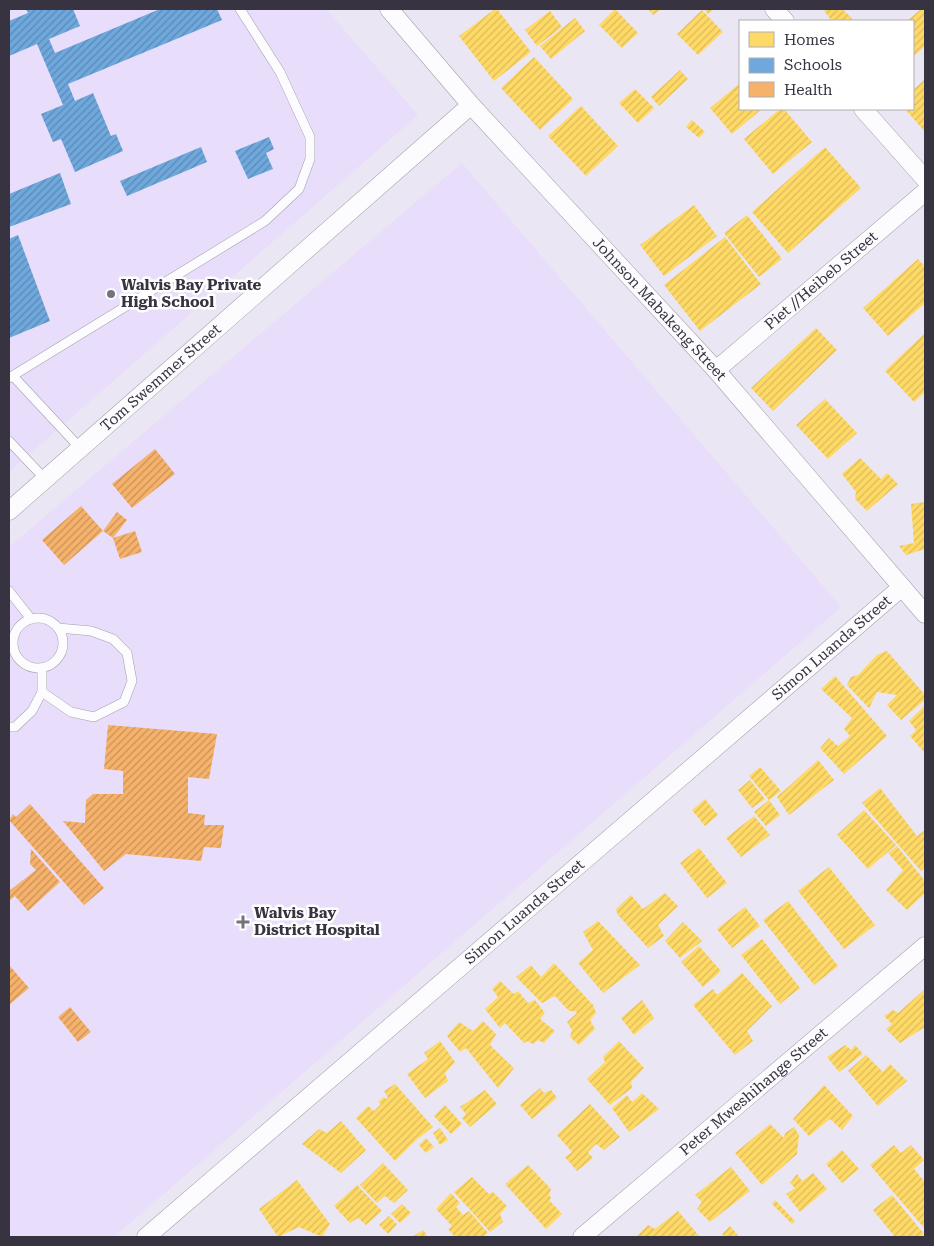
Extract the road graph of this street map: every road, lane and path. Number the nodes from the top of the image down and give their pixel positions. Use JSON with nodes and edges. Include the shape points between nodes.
{"nodes":[{"id":1,"x":240,"y":9,"type":"edge"},
{"id":2,"x":389,"y":9,"type":"edge"},
{"id":3,"x":774,"y":9,"type":"edge"},
{"id":4,"x":784,"y":20,"type":"edge"},
{"id":5,"x":471,"y":105,"type":"junction"},
{"id":6,"x":864,"y":110,"type":"edge"},
{"id":7,"x":925,"y":179,"type":"edge"},
{"id":8,"x":925,"y":192,"type":"edge"},
{"id":9,"x":716,"y":370,"type":"junction"},
{"id":10,"x":11,"y":377,"type":"edge"},
{"id":11,"x":9,"y":441,"type":"edge"},
{"id":12,"x":81,"y":449,"type":"junction"},
{"id":13,"x":46,"y":480,"type":"junction"},
{"id":14,"x":9,"y":512,"type":"edge"},
{"id":15,"x":902,"y":587,"type":"junction"},
{"id":16,"x":9,"y":591,"type":"edge"},
{"id":17,"x":925,"y":614,"type":"edge"},
{"id":18,"x":30,"y":619,"type":"junction"},
{"id":19,"x":58,"y":628,"type":"junction"},
{"id":20,"x":11,"y":635,"type":"edge"},
{"id":21,"x":13,"y":659,"type":"edge"},
{"id":22,"x":42,"y":668,"type":"junction"},
{"id":23,"x":42,"y":692,"type":"junction"},
{"id":24,"x":9,"y":727,"type":"edge"},
{"id":25,"x":925,"y":946,"type":"edge"},
{"id":26,"x":146,"y":1237,"type":"edge"},
{"id":27,"x":582,"y":1237,"type":"edge"}],
"edges":[{"from":1,"to":10,"type":"lane","via":[[280,72],[310,137],[310,159],[299,189],[265,221]]},
{"from":2,"to":5,"type":"street","name":"Johnson Mabakeng Street"},
{"from":3,"to":4,"type":"street"},
{"from":5,"to":9,"type":"street","name":"Johnson Mabakeng Street"},
{"from":5,"to":12,"type":"street","name":"Tom Swemmer Street"},
{"from":6,"to":7,"type":"street"},
{"from":8,"to":9,"type":"street","name":"Piet //Heibeb Street"},
{"from":9,"to":15,"type":"street","name":"Johnson Mabakeng Street"},
{"from":10,"to":12,"type":"lane"},
{"from":11,"to":13,"type":"lane"},
{"from":12,"to":13,"type":"street","name":"Tom Swemmer Street"},
{"from":13,"to":14,"type":"street","name":"Tom Swemmer Street"},
{"from":15,"to":17,"type":"street","name":"Johnson Mabakeng Street"},
{"from":15,"to":26,"type":"street","name":"Simon Luanda Street"},
{"from":16,"to":18,"type":"lane"},
{"from":18,"to":19,"type":"lane","via":[[51,621]]},
{"from":18,"to":20,"type":"lane"},
{"from":19,"to":22,"type":"lane","via":[[63,640],[61,652],[54,662]]},
{"from":19,"to":23,"type":"lane","via":[[91,631],[112,639],[127,653],[132,681],[124,702],[94,717],[71,712]]},
{"from":20,"to":21,"type":"lane"},
{"from":21,"to":22,"type":"lane"},
{"from":22,"to":23,"type":"lane"},
{"from":23,"to":24,"type":"lane","via":[[32,711],[15,727]]},
{"from":25,"to":27,"type":"street","name":"Peter Mweshihange Street"}]}
